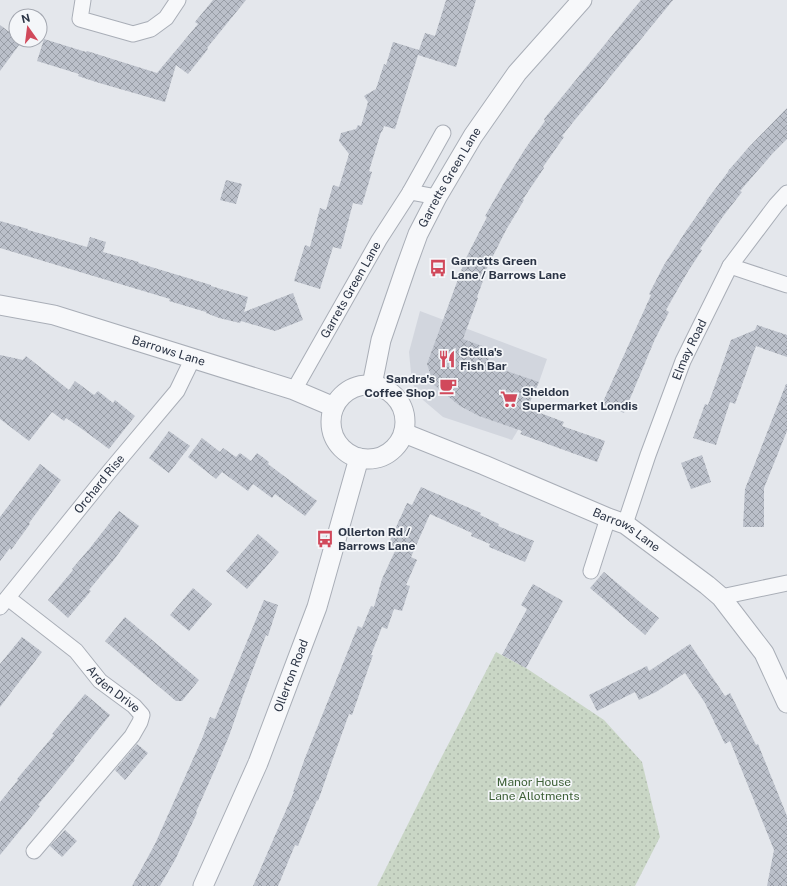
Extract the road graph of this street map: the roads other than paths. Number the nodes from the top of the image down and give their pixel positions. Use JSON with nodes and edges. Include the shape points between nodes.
{"nodes":[{"id":1,"x":83,"y":0,"type":"edge"},
{"id":2,"x":178,"y":0,"type":"edge"},
{"id":3,"x":582,"y":0,"type":"edge"},
{"id":4,"x":443,"y":133,"type":"dead end"},
{"id":5,"x":410,"y":192,"type":"junction"},
{"id":6,"x":787,"y":193,"type":"edge"},
{"id":7,"x":437,"y":196,"type":"junction"},
{"id":8,"x":730,"y":266,"type":"junction"},
{"id":9,"x":787,"y":285,"type":"edge"},
{"id":10,"x":0,"y":305,"type":"edge"},
{"id":11,"x":193,"y":358,"type":"junction"},
{"id":12,"x":372,"y":385,"type":"junction"},
{"id":13,"x":294,"y":390,"type":"junction"},
{"id":14,"x":334,"y":407,"type":"junction"},
{"id":15,"x":404,"y":433,"type":"junction"},
{"id":16,"x":359,"y":458,"type":"junction"},
{"id":17,"x":617,"y":522,"type":"junction"},
{"id":18,"x":591,"y":571,"type":"dead end"},
{"id":19,"x":787,"y":583,"type":"edge"},
{"id":20,"x":721,"y":597,"type":"junction"},
{"id":21,"x":4,"y":603,"type":"edge"},
{"id":22,"x":787,"y":703,"type":"edge"},
{"id":23,"x":34,"y":851,"type":"dead end"},
{"id":24,"x":203,"y":886,"type":"edge"}],
"edges":[{"from":1,"to":2,"type":"street","via":[[80,19],[133,34],[151,29],[166,18]]},
{"from":3,"to":7,"type":"street","name":"Garretts Green Lane","via":[[518,73],[473,136]]},
{"from":4,"to":5,"type":"street","name":"Garrets Green Lane"},
{"from":5,"to":7,"type":"street"},
{"from":5,"to":13,"type":"street","name":"Garrets Green Lane","via":[[379,240]]},
{"from":6,"to":8,"type":"street","name":"Elmay Road"},
{"from":7,"to":12,"type":"street","name":"Garretts Green Lane","via":[[418,234],[406,267],[381,340]]},
{"from":8,"to":9,"type":"street"},
{"from":8,"to":17,"type":"street","name":"Elmay Road","via":[[683,362],[648,455]]},
{"from":10,"to":11,"type":"street","name":"Barrows Lane","via":[[54,315]]},
{"from":11,"to":13,"type":"street","name":"Barrows Lane"},
{"from":11,"to":21,"type":"street","name":"Orchard Rise","via":[[177,391]]},
{"from":12,"to":14,"type":"street","via":[[358,386],[347,392]]},
{"from":12,"to":15,"type":"street","via":[[388,390],[399,400],[406,418]]},
{"from":13,"to":14,"type":"street","name":"Barrows Lane"},
{"from":14,"to":16,"type":"street","via":[[331,419],[332,432],[338,444],[349,454]]},
{"from":15,"to":16,"type":"street","via":[[397,446],[386,455],[374,459]]},
{"from":15,"to":17,"type":"street","name":"Barrows Lane","via":[[484,464]]},
{"from":16,"to":24,"type":"street","name":"Ollerton Road","via":[[317,607],[258,763]]},
{"from":17,"to":18,"type":"street","name":"Elmay Road"},
{"from":17,"to":20,"type":"street","name":"Barrows Lane","via":[[708,585]]},
{"from":19,"to":20,"type":"street"},
{"from":20,"to":22,"type":"street","name":"Barrows Lane","via":[[764,653]]},
{"from":21,"to":23,"type":"street","name":"Arden Drive","via":[[76,651],[100,681],[142,715],[132,736]]}]}
